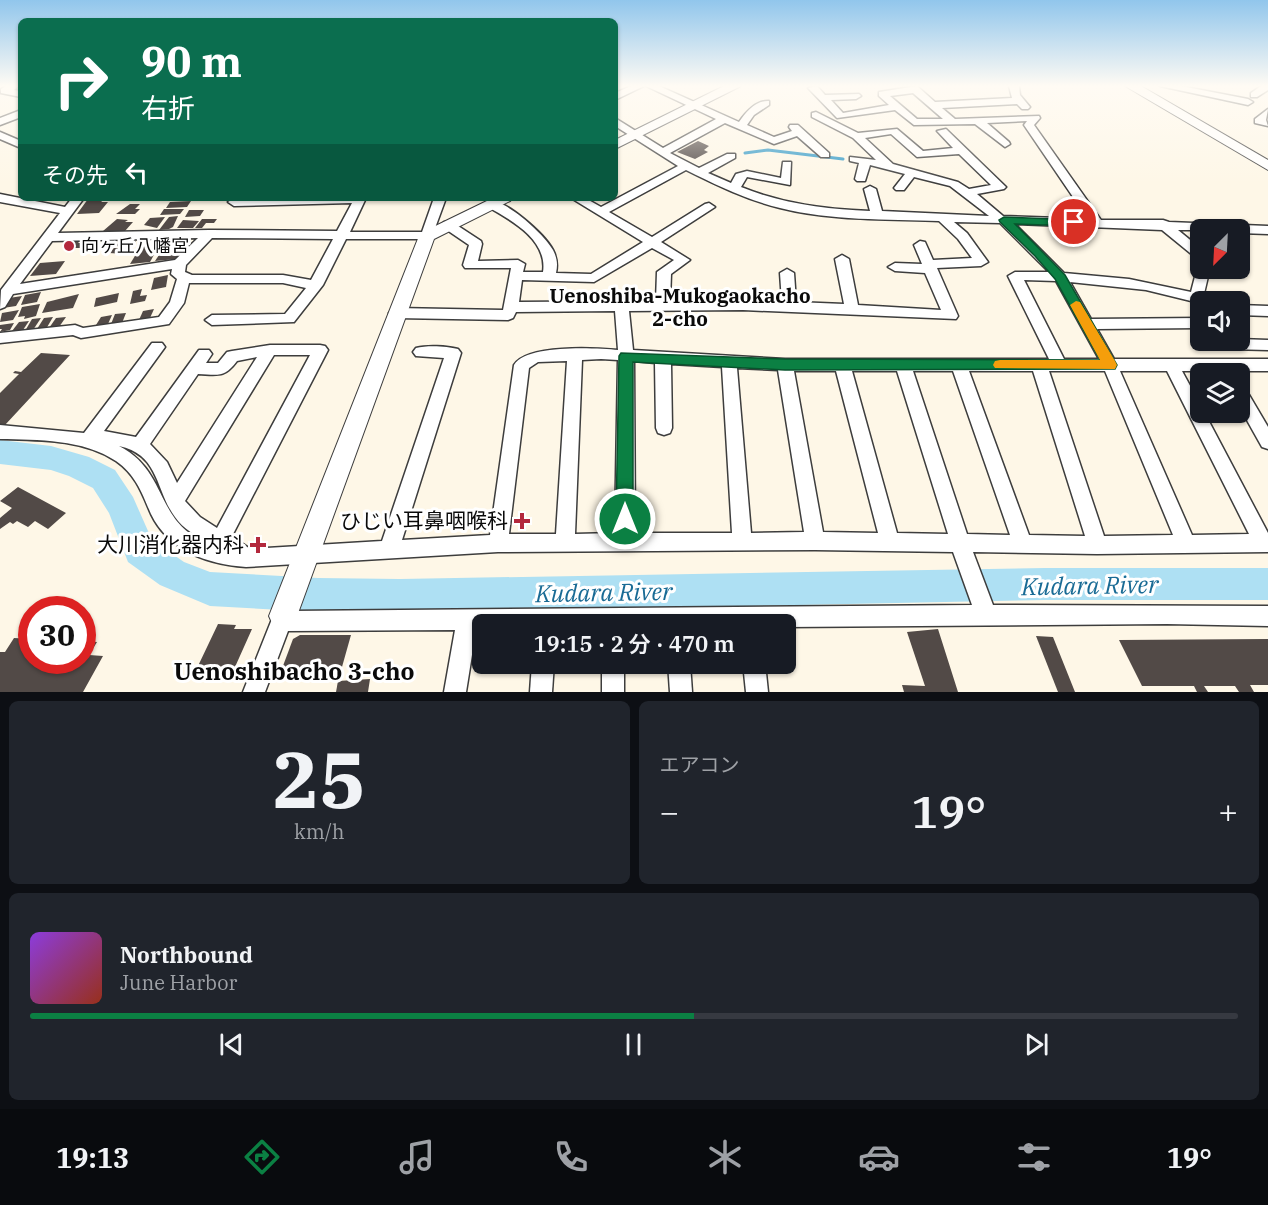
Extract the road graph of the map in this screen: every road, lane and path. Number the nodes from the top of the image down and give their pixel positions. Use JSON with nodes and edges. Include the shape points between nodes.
{"nodes":[{"id":1,"x":669,"y":118,"type":"edge"},
{"id":2,"x":720,"y":118,"type":"edge"},
{"id":3,"x":746,"y":118,"type":"edge"},
{"id":4,"x":823,"y":118,"type":"edge"},
{"id":5,"x":833,"y":118,"type":"edge"},
{"id":6,"x":910,"y":118,"type":"edge"},
{"id":7,"x":949,"y":118,"type":"edge"},
{"id":8,"x":1031,"y":118,"type":"edge"},
{"id":9,"x":1035,"y":118,"type":"edge"},
{"id":10,"x":1185,"y":118,"type":"edge"},
{"id":11,"x":724,"y":120,"type":"junction"},
{"id":12,"x":827,"y":120,"type":"junction"},
{"id":13,"x":954,"y":122,"type":"junction"},
{"id":14,"x":979,"y":122,"type":"junction"},
{"id":15,"x":618,"y":123,"type":"edge"},
{"id":16,"x":741,"y":126,"type":"junction"},
{"id":17,"x":942,"y":131,"type":"dead end"},
{"id":18,"x":0,"y":135,"type":"edge"},
{"id":19,"x":634,"y":136,"type":"junction"},
{"id":20,"x":857,"y":136,"type":"junction"},
{"id":21,"x":18,"y":144,"type":"edge"},
{"id":22,"x":618,"y":144,"type":"edge"},
{"id":23,"x":1005,"y":144,"type":"dead end"},
{"id":24,"x":961,"y":150,"type":"junction"},
{"id":25,"x":664,"y":152,"type":"junction"},
{"id":26,"x":825,"y":155,"type":"dead end"},
{"id":27,"x":921,"y":155,"type":"junction"},
{"id":28,"x":731,"y":156,"type":"dead end"},
{"id":29,"x":787,"y":164,"type":"dead end"},
{"id":30,"x":688,"y":165,"type":"junction"},
{"id":31,"x":889,"y":166,"type":"junction"},
{"id":32,"x":1268,"y":166,"type":"edge"},
{"id":33,"x":701,"y":172,"type":"junction"},
{"id":34,"x":912,"y":172,"type":"junction"},
{"id":35,"x":861,"y":179,"type":"dead end"},
{"id":36,"x":954,"y":184,"type":"junction"},
{"id":37,"x":735,"y":188,"type":"junction"},
{"id":38,"x":900,"y":188,"type":"dead end"},
{"id":39,"x":870,"y":189,"type":"dead end"},
{"id":40,"x":964,"y":193,"type":"junction"},
{"id":41,"x":0,"y":198,"type":"edge"},
{"id":42,"x":76,"y":201,"type":"edge"},
{"id":43,"x":276,"y":201,"type":"edge"},
{"id":44,"x":358,"y":201,"type":"edge"},
{"id":45,"x":439,"y":201,"type":"edge"},
{"id":46,"x":498,"y":201,"type":"edge"},
{"id":47,"x":582,"y":201,"type":"edge"},
{"id":48,"x":234,"y":202,"type":"dead end"},
{"id":49,"x":709,"y":207,"type":"dead end"},
{"id":50,"x":67,"y":212,"type":"junction"},
{"id":51,"x":600,"y":213,"type":"junction"},
{"id":52,"x":877,"y":215,"type":"junction"},
{"id":53,"x":943,"y":218,"type":"junction"},
{"id":54,"x":1002,"y":220,"type":"junction"},
{"id":55,"x":1097,"y":223,"type":"junction"},
{"id":56,"x":1162,"y":224,"type":"junction"},
{"id":57,"x":448,"y":225,"type":"junction"},
{"id":58,"x":1268,"y":230,"type":"edge"},
{"id":59,"x":209,"y":234,"type":"junction"},
{"id":60,"x":340,"y":236,"type":"junction"},
{"id":61,"x":427,"y":236,"type":"junction"},
{"id":62,"x":48,"y":237,"type":"junction"},
{"id":63,"x":652,"y":243,"type":"junction"},
{"id":64,"x":920,"y":245,"type":"dead end"},
{"id":65,"x":1190,"y":246,"type":"edge"},
{"id":66,"x":842,"y":259,"type":"dead end"},
{"id":67,"x":930,"y":266,"type":"junction"},
{"id":68,"x":895,"y":267,"type":"dead end"},
{"id":69,"x":182,"y":271,"type":"junction"},
{"id":70,"x":787,"y":273,"type":"dead end"},
{"id":71,"x":517,"y":276,"type":"junction"},
{"id":72,"x":549,"y":277,"type":"junction"},
{"id":73,"x":1060,"y":277,"type":"junction"},
{"id":74,"x":316,"y":285,"type":"junction"},
{"id":75,"x":8,"y":290,"type":"junction"},
{"id":76,"x":1190,"y":298,"type":"edge"},
{"id":77,"x":0,"y":304,"type":"edge"},
{"id":78,"x":511,"y":306,"type":"junction"},
{"id":79,"x":622,"y":306,"type":"junction"},
{"id":80,"x":663,"y":306,"type":"junction"},
{"id":81,"x":789,"y":306,"type":"junction"},
{"id":82,"x":852,"y":309,"type":"junction"},
{"id":83,"x":396,"y":313,"type":"junction"},
{"id":84,"x":212,"y":320,"type":"dead end"},
{"id":85,"x":1190,"y":323,"type":"edge"},
{"id":86,"x":1087,"y":324,"type":"junction"},
{"id":87,"x":0,"y":338,"type":"edge"},
{"id":88,"x":1250,"y":344,"type":"edge"},
{"id":89,"x":1268,"y":345,"type":"edge"},
{"id":90,"x":157,"y":347,"type":"dead end"},
{"id":91,"x":270,"y":350,"type":"junction"},
{"id":92,"x":421,"y":351,"type":"dead end"},
{"id":93,"x":1234,"y":351,"type":"edge"},
{"id":94,"x":204,"y":354,"type":"dead end"},
{"id":95,"x":575,"y":355,"type":"junction"},
{"id":96,"x":626,"y":356,"type":"junction"},
{"id":97,"x":663,"y":359,"type":"junction"},
{"id":98,"x":729,"y":362,"type":"junction"},
{"id":99,"x":1245,"y":363,"type":"edge"},
{"id":100,"x":785,"y":364,"type":"junction"},
{"id":101,"x":842,"y":364,"type":"junction"},
{"id":102,"x":903,"y":364,"type":"junction"},
{"id":103,"x":1171,"y":364,"type":"junction"},
{"id":104,"x":1250,"y":364,"type":"edge"},
{"id":105,"x":959,"y":365,"type":"junction"},
{"id":106,"x":1039,"y":365,"type":"junction"},
{"id":107,"x":1059,"y":365,"type":"junction"},
{"id":108,"x":1110,"y":365,"type":"junction"},
{"id":109,"x":1268,"y":365,"type":"edge"},
{"id":110,"x":1190,"y":366,"type":"edge"},
{"id":111,"x":194,"y":368,"type":"junction"},
{"id":112,"x":1250,"y":411,"type":"edge"},
{"id":113,"x":664,"y":428,"type":"dead end"},
{"id":114,"x":0,"y":432,"type":"edge"},
{"id":115,"x":85,"y":439,"type":"junction"},
{"id":116,"x":1268,"y":442,"type":"edge"},
{"id":117,"x":139,"y":447,"type":"junction"},
{"id":118,"x":175,"y":501,"type":"junction"},
{"id":119,"x":222,"y":539,"type":"junction"},
{"id":120,"x":742,"y":541,"type":"junction"},
{"id":121,"x":815,"y":541,"type":"junction"},
{"id":122,"x":625,"y":542,"type":"junction"},
{"id":123,"x":890,"y":542,"type":"junction"},
{"id":124,"x":498,"y":543,"type":"junction"},
{"id":125,"x":565,"y":543,"type":"junction"},
{"id":126,"x":1022,"y":543,"type":"junction"},
{"id":127,"x":1185,"y":543,"type":"junction"},
{"id":128,"x":1266,"y":543,"type":"edge"},
{"id":129,"x":1097,"y":544,"type":"junction"},
{"id":130,"x":961,"y":548,"type":"junction"},
{"id":131,"x":389,"y":550,"type":"junction"},
{"id":132,"x":246,"y":558,"type":"junction"},
{"id":133,"x":304,"y":559,"type":"junction"},
{"id":134,"x":985,"y":613,"type":"junction"},
{"id":135,"x":1268,"y":616,"type":"edge"},
{"id":136,"x":282,"y":618,"type":"junction"},
{"id":137,"x":796,"y":619,"type":"edge"},
{"id":138,"x":467,"y":620,"type":"junction"},
{"id":139,"x":472,"y":620,"type":"edge"},
{"id":140,"x":542,"y":674,"type":"edge"},
{"id":141,"x":613,"y":674,"type":"edge"},
{"id":142,"x":680,"y":674,"type":"edge"},
{"id":143,"x":755,"y":674,"type":"edge"},
{"id":144,"x":254,"y":692,"type":"edge"},
{"id":145,"x":455,"y":692,"type":"edge"},
{"id":146,"x":541,"y":692,"type":"edge"},
{"id":147,"x":613,"y":692,"type":"edge"},
{"id":148,"x":681,"y":692,"type":"edge"},
{"id":149,"x":757,"y":692,"type":"edge"}],
"edges":[{"from":1,"to":19,"type":"street"},
{"from":2,"to":11,"type":"street"},
{"from":3,"to":16,"type":"street"},
{"from":4,"to":12,"type":"street"},
{"from":5,"to":12,"type":"street"},
{"from":6,"to":13,"type":"street","via":[[914,122]]},
{"from":7,"to":13,"type":"street"},
{"from":8,"to":14,"type":"street"},
{"from":9,"to":55,"type":"street","via":[[1029,125]]},
{"from":10,"to":32,"type":"street"},
{"from":11,"to":16,"type":"street"},
{"from":11,"to":25,"type":"street"},
{"from":12,"to":20,"type":"street"},
{"from":13,"to":14,"type":"street"},
{"from":14,"to":23,"type":"street"},
{"from":15,"to":19,"type":"street"},
{"from":16,"to":26,"type":"street","via":[[774,141],[797,129]]},
{"from":17,"to":24,"type":"street"},
{"from":18,"to":21,"type":"street"},
{"from":19,"to":22,"type":"street"},
{"from":19,"to":25,"type":"street"},
{"from":20,"to":27,"type":"street","via":[[893,130]]},
{"from":20,"to":31,"type":"street"},
{"from":24,"to":27,"type":"street"},
{"from":24,"to":40,"type":"street","via":[[1000,187]]},
{"from":25,"to":30,"type":"street"},
{"from":27,"to":36,"type":"street"},
{"from":28,"to":33,"type":"street"},
{"from":29,"to":37,"type":"street","via":[[786,183],[747,174],[740,176]]},
{"from":30,"to":33,"type":"street"},
{"from":30,"to":51,"type":"street"},
{"from":31,"to":34,"type":"street"},
{"from":31,"to":35,"type":"street","via":[[859,160]]},
{"from":33,"to":37,"type":"street"},
{"from":34,"to":36,"type":"street"},
{"from":34,"to":38,"type":"street"},
{"from":36,"to":40,"type":"street"},
{"from":37,"to":52,"type":"street","via":[[799,208]]},
{"from":39,"to":52,"type":"street"},
{"from":40,"to":54,"type":"street"},
{"from":41,"to":50,"type":"street"},
{"from":42,"to":50,"type":"street"},
{"from":43,"to":48,"type":"street"},
{"from":44,"to":60,"type":"street"},
{"from":45,"to":61,"type":"street"},
{"from":46,"to":57,"type":"street"},
{"from":46,"to":72,"type":"street","via":[[545,248],[551,258]]},
{"from":47,"to":51,"type":"street"},
{"from":49,"to":63,"type":"street"},
{"from":50,"to":62,"type":"street"},
{"from":51,"to":63,"type":"street"},
{"from":52,"to":53,"type":"street"},
{"from":53,"to":54,"type":"street"},
{"from":53,"to":67,"type":"street","via":[[963,236],[981,262]]},
{"from":54,"to":55,"type":"street"},
{"from":54,"to":73,"type":"street"},
{"from":55,"to":56,"type":"street"},
{"from":56,"to":58,"type":"street"},
{"from":56,"to":65,"type":"street"},
{"from":57,"to":61,"type":"street"},
{"from":57,"to":71,"type":"street","via":[[476,244],[470,265],[518,264]]},
{"from":59,"to":60,"type":"street"},
{"from":59,"to":62,"type":"street"},
{"from":59,"to":69,"type":"street"},
{"from":60,"to":61,"type":"street"},
{"from":60,"to":74,"type":"street"},
{"from":61,"to":83,"type":"street"},
{"from":62,"to":75,"type":"street"},
{"from":63,"to":72,"type":"street","via":[[594,278]]},
{"from":63,"to":80,"type":"street","via":[[683,260],[664,272]]},
{"from":64,"to":67,"type":"street"},
{"from":66,"to":82,"type":"street"},
{"from":67,"to":68,"type":"street"},
{"from":67,"to":82,"type":"street","via":[[951,316]]},
{"from":69,"to":74,"type":"street"},
{"from":69,"to":75,"type":"street"},
{"from":69,"to":87,"type":"street","via":[[177,303],[164,321],[81,333],[75,330]]},
{"from":70,"to":81,"type":"street"},
{"from":71,"to":72,"type":"street"},
{"from":71,"to":78,"type":"street"},
{"from":73,"to":76,"type":"street","via":[[1116,280],[1172,290]]},
{"from":73,"to":86,"type":"street"},
{"from":73,"to":107,"type":"street","via":[[1015,276]]},
{"from":74,"to":84,"type":"street","via":[[289,319]]},
{"from":75,"to":77,"type":"street"},
{"from":78,"to":79,"type":"street"},
{"from":78,"to":83,"type":"street","via":[[508,315]]},
{"from":79,"to":80,"type":"street"},
{"from":79,"to":96,"type":"street"},
{"from":80,"to":81,"type":"street"},
{"from":81,"to":82,"type":"street"},
{"from":83,"to":133,"type":"street"},
{"from":85,"to":86,"type":"street"},
{"from":86,"to":108,"type":"street"},
{"from":88,"to":89,"type":"street"},
{"from":90,"to":115,"type":"street"},
{"from":91,"to":111,"type":"street","via":[[232,356],[222,369]]},
{"from":91,"to":118,"type":"street"},
{"from":91,"to":119,"type":"street","via":[[320,350]]},
{"from":92,"to":131,"type":"street","via":[[453,353]]},
{"from":93,"to":99,"type":"street"},
{"from":94,"to":111,"type":"street"},
{"from":95,"to":96,"type":"street"},
{"from":95,"to":124,"type":"street","via":[[535,357],[522,365]]},
{"from":95,"to":125,"type":"street"},
{"from":96,"to":97,"type":"street"},
{"from":96,"to":122,"type":"street"},
{"from":97,"to":98,"type":"street"},
{"from":97,"to":113,"type":"street"},
{"from":98,"to":100,"type":"street"},
{"from":98,"to":120,"type":"street"},
{"from":100,"to":101,"type":"street"},
{"from":100,"to":121,"type":"street"},
{"from":101,"to":102,"type":"street"},
{"from":101,"to":123,"type":"street"},
{"from":102,"to":105,"type":"street"},
{"from":102,"to":130,"type":"street"},
{"from":103,"to":108,"type":"street"},
{"from":103,"to":110,"type":"street"},
{"from":103,"to":128,"type":"street"},
{"from":104,"to":109,"type":"street"},
{"from":105,"to":106,"type":"street"},
{"from":105,"to":126,"type":"street"},
{"from":106,"to":107,"type":"street"},
{"from":106,"to":129,"type":"street"},
{"from":107,"to":108,"type":"street"},
{"from":108,"to":127,"type":"street"},
{"from":111,"to":117,"type":"street"},
{"from":112,"to":116,"type":"street"},
{"from":114,"to":115,"type":"street"},
{"from":115,"to":117,"type":"street","via":[[117,437]]},
{"from":115,"to":132,"type":"street","via":[[135,467],[165,521],[176,533],[207,552]]},
{"from":117,"to":118,"type":"street","via":[[156,460]]},
{"from":118,"to":119,"type":"street","via":[[184,516]]},
{"from":119,"to":132,"type":"street"},
{"from":120,"to":121,"type":"street"},
{"from":120,"to":122,"type":"street"},
{"from":121,"to":123,"type":"street"},
{"from":122,"to":125,"type":"street"},
{"from":123,"to":130,"type":"street"},
{"from":124,"to":125,"type":"street"},
{"from":124,"to":131,"type":"street"},
{"from":126,"to":129,"type":"street"},
{"from":126,"to":130,"type":"street"},
{"from":127,"to":128,"type":"street"},
{"from":127,"to":129,"type":"street"},
{"from":130,"to":134,"type":"street"},
{"from":131,"to":133,"type":"street"},
{"from":132,"to":133,"type":"street"},
{"from":133,"to":136,"type":"street"},
{"from":134,"to":135,"type":"street"},
{"from":134,"to":137,"type":"street"},
{"from":136,"to":138,"type":"street"},
{"from":136,"to":144,"type":"street"},
{"from":138,"to":139,"type":"street"},
{"from":138,"to":145,"type":"street"},
{"from":140,"to":146,"type":"street"},
{"from":141,"to":147,"type":"street"},
{"from":142,"to":148,"type":"street"},
{"from":143,"to":149,"type":"street"}]}
